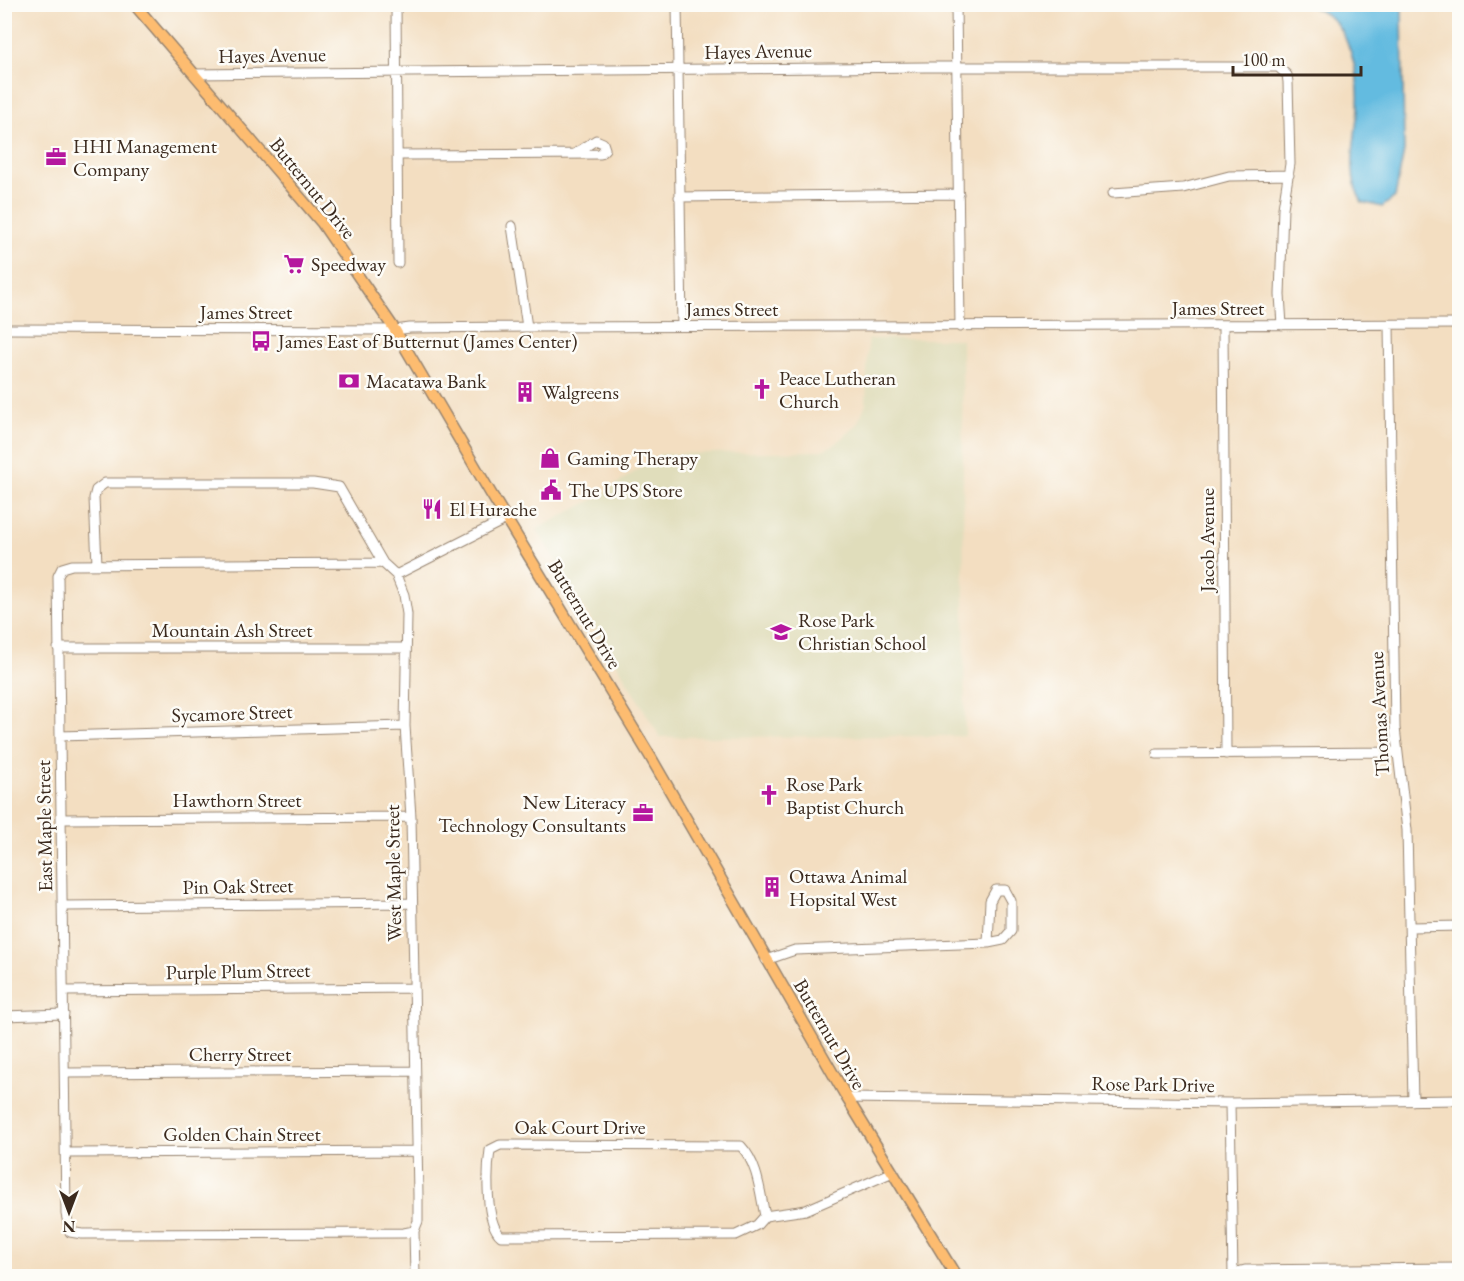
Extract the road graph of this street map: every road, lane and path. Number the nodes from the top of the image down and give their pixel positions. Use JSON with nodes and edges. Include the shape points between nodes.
{"nodes":[{"id":1,"x":134,"y":4,"type":"edge"},
{"id":2,"x":396,"y":4,"type":"edge"},
{"id":3,"x":677,"y":4,"type":"edge"},
{"id":4,"x":956,"y":4,"type":"edge"},
{"id":5,"x":957,"y":68,"type":"junction"},
{"id":6,"x":678,"y":70,"type":"junction"},
{"id":7,"x":397,"y":71,"type":"junction"},
{"id":8,"x":195,"y":74,"type":"junction"},
{"id":9,"x":576,"y":153,"type":"dead end"},
{"id":10,"x":397,"y":155,"type":"junction"},
{"id":11,"x":1289,"y":175,"type":"junction"},
{"id":12,"x":1113,"y":193,"type":"dead end"},
{"id":13,"x":959,"y":194,"type":"junction"},
{"id":14,"x":679,"y":197,"type":"junction"},
{"id":15,"x":512,"y":226,"type":"dead end"},
{"id":16,"x":398,"y":263,"type":"dead end"},
{"id":17,"x":1460,"y":324,"type":"edge"},
{"id":18,"x":1389,"y":325,"type":"junction"},
{"id":19,"x":682,"y":326,"type":"junction"},
{"id":20,"x":1223,"y":326,"type":"junction"},
{"id":21,"x":1282,"y":326,"type":"junction"},
{"id":22,"x":527,"y":327,"type":"junction"},
{"id":23,"x":960,"y":327,"type":"junction"},
{"id":24,"x":4,"y":329,"type":"edge"},
{"id":25,"x":395,"y":330,"type":"junction"},
{"id":26,"x":506,"y":519,"type":"junction"},
{"id":27,"x":383,"y":563,"type":"junction"},
{"id":28,"x":97,"y":564,"type":"junction"},
{"id":29,"x":396,"y":575,"type":"junction"},
{"id":30,"x":58,"y":648,"type":"junction"},
{"id":31,"x":406,"y":648,"type":"junction"},
{"id":32,"x":405,"y":726,"type":"junction"},
{"id":33,"x":60,"y":736,"type":"junction"},
{"id":34,"x":1396,"y":752,"type":"junction"},
{"id":35,"x":1157,"y":754,"type":"dead end"},
{"id":36,"x":1226,"y":754,"type":"junction"},
{"id":37,"x":411,"y":817,"type":"junction"},
{"id":38,"x":62,"y":819,"type":"junction"},
{"id":39,"x":412,"y":903,"type":"junction"},
{"id":40,"x":64,"y":906,"type":"junction"},
{"id":41,"x":1460,"y":926,"type":"edge"},
{"id":42,"x":1411,"y":927,"type":"junction"},
{"id":43,"x":988,"y":943,"type":"junction"},
{"id":44,"x":766,"y":960,"type":"junction"},
{"id":45,"x":413,"y":988,"type":"junction"},
{"id":46,"x":64,"y":991,"type":"junction"},
{"id":47,"x":64,"y":1014,"type":"junction"},
{"id":48,"x":4,"y":1016,"type":"edge"},
{"id":49,"x":414,"y":1071,"type":"junction"},
{"id":50,"x":66,"y":1073,"type":"junction"},
{"id":51,"x":847,"y":1098,"type":"junction"},
{"id":52,"x":1460,"y":1100,"type":"edge"},
{"id":53,"x":1413,"y":1101,"type":"junction"},
{"id":54,"x":1230,"y":1103,"type":"junction"},
{"id":55,"x":416,"y":1151,"type":"junction"},
{"id":56,"x":68,"y":1153,"type":"junction"},
{"id":57,"x":893,"y":1172,"type":"junction"},
{"id":58,"x":765,"y":1216,"type":"junction"},
{"id":59,"x":414,"y":1231,"type":"junction"},
{"id":60,"x":1460,"y":1268,"type":"edge"},
{"id":61,"x":1233,"y":1275,"type":"edge"},
{"id":62,"x":415,"y":1276,"type":"edge"},
{"id":63,"x":956,"y":1276,"type":"edge"}],
"edges":[{"from":1,"to":8,"type":"main road","name":"Butternut Drive"},
{"from":2,"to":7,"type":"street"},
{"from":3,"to":6,"type":"street"},
{"from":4,"to":5,"type":"street"},
{"from":5,"to":6,"type":"street","name":"Hayes Avenue"},
{"from":5,"to":11,"type":"street","name":"Hayes Avenue","via":[[1278,67],[1287,75]]},
{"from":5,"to":13,"type":"street"},
{"from":6,"to":7,"type":"street","name":"Hayes Avenue"},
{"from":6,"to":14,"type":"street"},
{"from":7,"to":8,"type":"street","name":"Hayes Avenue"},
{"from":7,"to":10,"type":"street"},
{"from":8,"to":25,"type":"main road","name":"Butternut Drive","via":[[322,223]]},
{"from":9,"to":10,"type":"street"},
{"from":10,"to":16,"type":"street"},
{"from":11,"to":12,"type":"street","via":[[1228,176],[1183,188]]},
{"from":11,"to":21,"type":"street","via":[[1283,208]]},
{"from":13,"to":14,"type":"street"},
{"from":13,"to":23,"type":"street"},
{"from":14,"to":19,"type":"street"},
{"from":15,"to":22,"type":"street"},
{"from":17,"to":18,"type":"street","name":"James Street"},
{"from":18,"to":21,"type":"street","name":"James Street"},
{"from":18,"to":34,"type":"street","name":"Thomas Avenue"},
{"from":19,"to":22,"type":"street","name":"James Street"},
{"from":19,"to":23,"type":"street","name":"James Street"},
{"from":20,"to":21,"type":"street","name":"James Street"},
{"from":20,"to":23,"type":"street","name":"James Street"},
{"from":20,"to":36,"type":"street","name":"Jacob Avenue"},
{"from":22,"to":25,"type":"street","name":"James Street"},
{"from":24,"to":25,"type":"street","name":"James Street"},
{"from":25,"to":26,"type":"main road","name":"Butternut Drive"},
{"from":26,"to":29,"type":"street"},
{"from":26,"to":44,"type":"main road","name":"Butternut Drive","via":[[650,756]]},
{"from":27,"to":28,"type":"street"},
{"from":27,"to":28,"type":"street","via":[[339,487],[313,483],[132,482],[105,483],[96,490]]},
{"from":27,"to":29,"type":"street"},
{"from":28,"to":30,"type":"street","name":"East Maple Street","via":[[62,568],[58,576]]},
{"from":29,"to":31,"type":"street","name":"West Maple Street","via":[[407,614]]},
{"from":30,"to":31,"type":"street","name":"Mountain Ash Street"},
{"from":30,"to":33,"type":"street","name":"East Maple Street"},
{"from":31,"to":32,"type":"street","name":"West Maple Street"},
{"from":32,"to":33,"type":"street","name":"Sycamore Street"},
{"from":32,"to":37,"type":"street","name":"West Maple Street"},
{"from":33,"to":38,"type":"street","name":"East Maple Street"},
{"from":34,"to":36,"type":"street"},
{"from":34,"to":42,"type":"street","name":"Thomas Avenue","via":[[1407,830]]},
{"from":35,"to":36,"type":"street"},
{"from":37,"to":38,"type":"street","name":"Hawthorn Street"},
{"from":37,"to":39,"type":"street","name":"West Maple Street"},
{"from":38,"to":40,"type":"street","name":"East Maple Street"},
{"from":39,"to":40,"type":"street","name":"Pin Oak Street"},
{"from":39,"to":45,"type":"street","name":"West Maple Street"},
{"from":40,"to":46,"type":"street","name":"East Maple Street"},
{"from":41,"to":42,"type":"street"},
{"from":42,"to":53,"type":"street","name":"Thomas Avenue"},
{"from":43,"to":43,"type":"street","via":[[1003,940],[1011,932],[1011,901],[1005,890],[996,890],[990,900]]},
{"from":43,"to":44,"type":"street","via":[[795,950]]},
{"from":44,"to":51,"type":"main road","name":"Butternut Drive"},
{"from":45,"to":46,"type":"street","name":"Purple Plum Street"},
{"from":45,"to":49,"type":"street","name":"West Maple Street"},
{"from":46,"to":47,"type":"street","name":"East Maple Street"},
{"from":47,"to":48,"type":"street"},
{"from":47,"to":50,"type":"street","name":"East Maple Street"},
{"from":49,"to":50,"type":"street","name":"Cherry Street"},
{"from":49,"to":55,"type":"street","name":"West Maple Street"},
{"from":50,"to":56,"type":"street","name":"East Maple Street"},
{"from":51,"to":54,"type":"street","name":"Rose Park Drive"},
{"from":51,"to":57,"type":"main road","name":"Butternut Drive"},
{"from":52,"to":53,"type":"street","name":"Rose Park Drive"},
{"from":53,"to":54,"type":"street","name":"Rose Park Drive"},
{"from":54,"to":61,"type":"street"},
{"from":55,"to":56,"type":"street","name":"Golden Chain Street"},
{"from":55,"to":59,"type":"street","name":"West Maple Street","via":[[418,1221]]},
{"from":56,"to":59,"type":"street","name":"East Maple Street","via":[[66,1214],[70,1232]]},
{"from":57,"to":58,"type":"street","name":"Oak Court Drive","via":[[806,1210]]},
{"from":57,"to":63,"type":"main road","name":"Butternut Drive"},
{"from":58,"to":58,"type":"street","name":"Oak Court Drive","via":[[754,1168],[741,1146],[500,1145],[490,1150],[491,1223],[501,1236],[736,1234],[757,1225]]},
{"from":59,"to":62,"type":"street","name":"West Maple Street"},
{"from":60,"to":61,"type":"street","via":[[1245,1270]]}]}
